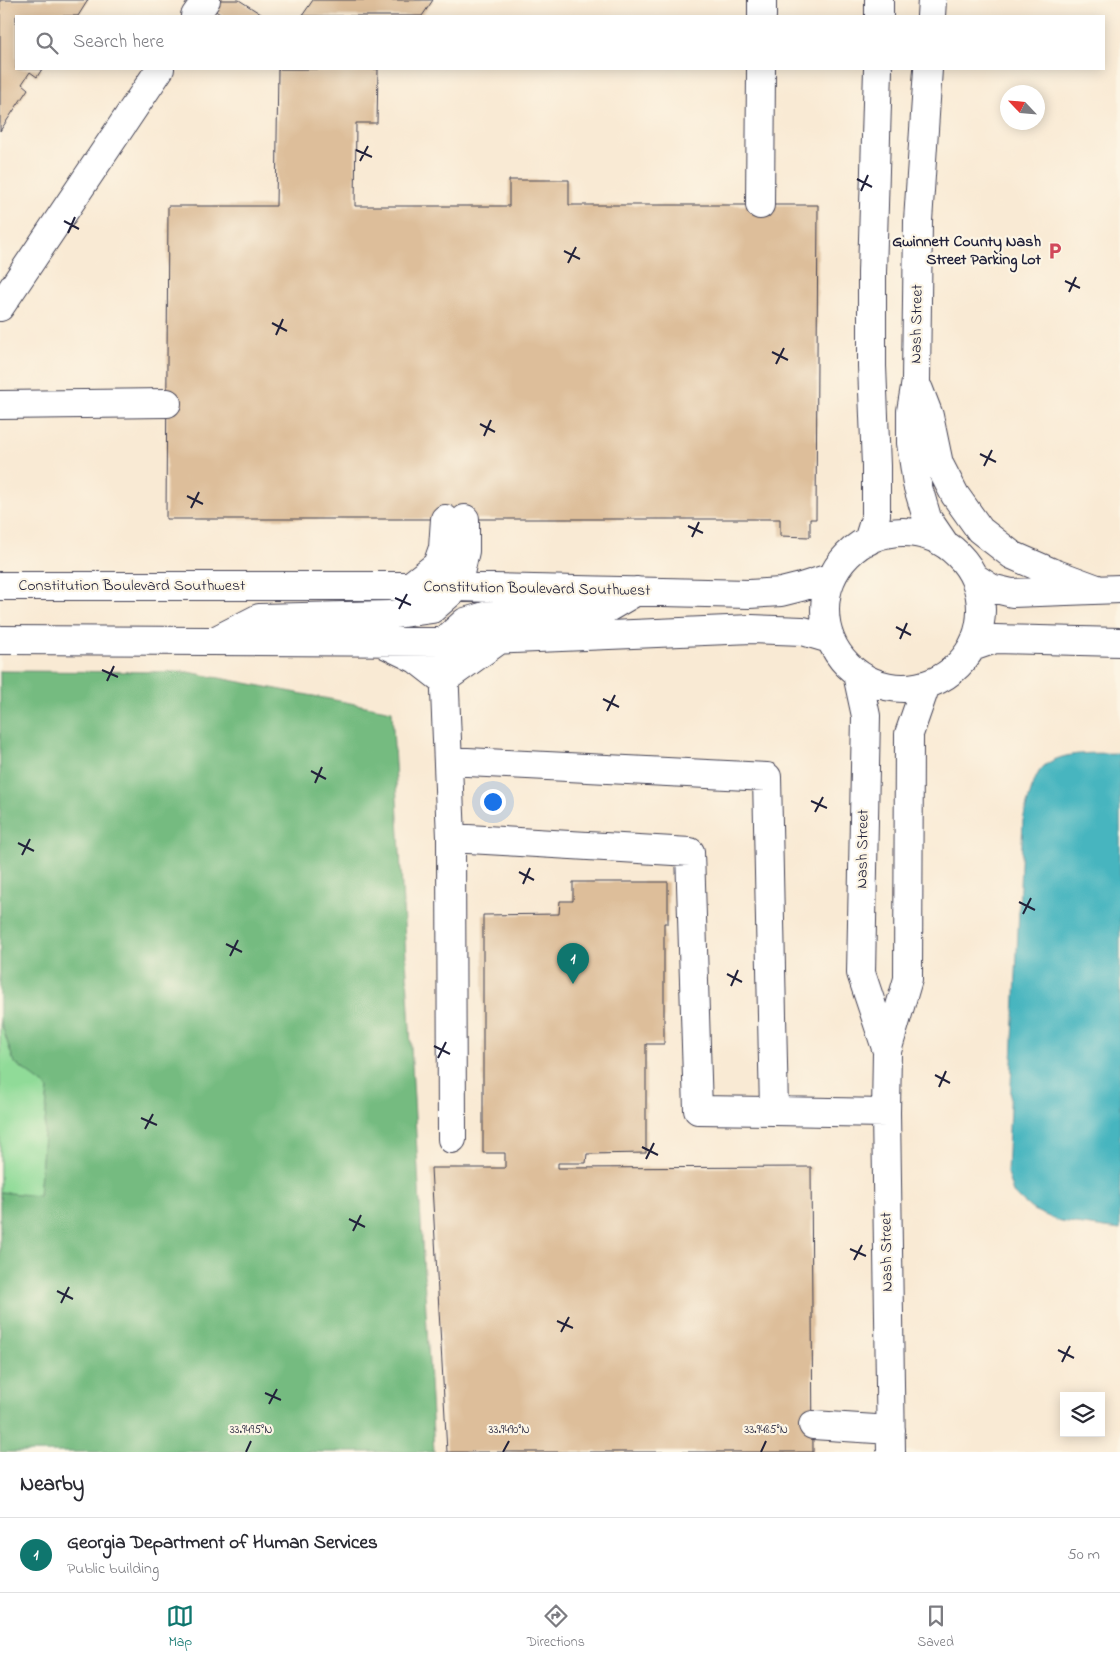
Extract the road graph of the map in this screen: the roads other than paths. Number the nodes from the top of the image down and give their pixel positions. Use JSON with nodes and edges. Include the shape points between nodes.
{"nodes":[{"id":1,"x":206,"y":0,"type":"edge"},
{"id":2,"x":762,"y":0,"type":"edge"},
{"id":3,"x":879,"y":0,"type":"edge"},
{"id":4,"x":932,"y":0,"type":"edge"},
{"id":5,"x":197,"y":15,"type":"edge"},
{"id":6,"x":762,"y":15,"type":"edge"},
{"id":7,"x":879,"y":15,"type":"edge"},
{"id":8,"x":931,"y":15,"type":"edge"},
{"id":9,"x":159,"y":70,"type":"edge"},
{"id":10,"x":762,"y":70,"type":"edge"},
{"id":11,"x":878,"y":70,"type":"edge"},
{"id":12,"x":928,"y":70,"type":"edge"},
{"id":13,"x":760,"y":205,"type":"dead end"},
{"id":14,"x":0,"y":307,"type":"edge"},
{"id":15,"x":916,"y":381,"type":"junction"},
{"id":16,"x":166,"y":403,"type":"dead end"},
{"id":17,"x":0,"y":405,"type":"edge"},
{"id":18,"x":868,"y":541,"type":"junction"},
{"id":19,"x":944,"y":543,"type":"junction"},
{"id":20,"x":465,"y":551,"type":"junction"},
{"id":21,"x":974,"y":576,"type":"junction"},
{"id":22,"x":832,"y":577,"type":"junction"},
{"id":23,"x":0,"y":586,"type":"edge"},
{"id":24,"x":410,"y":586,"type":"junction"},
{"id":25,"x":457,"y":586,"type":"junction"},
{"id":26,"x":508,"y":587,"type":"junction"},
{"id":27,"x":1108,"y":589,"type":"edge"},
{"id":28,"x":637,"y":591,"type":"junction"},
{"id":29,"x":830,"y":639,"type":"junction"},
{"id":30,"x":0,"y":640,"type":"edge"},
{"id":31,"x":499,"y":640,"type":"junction"},
{"id":32,"x":214,"y":641,"type":"junction"},
{"id":33,"x":381,"y":642,"type":"junction"},
{"id":34,"x":443,"y":642,"type":"junction"},
{"id":35,"x":1120,"y":642,"type":"edge"},
{"id":36,"x":972,"y":647,"type":"junction"},
{"id":37,"x":857,"y":674,"type":"junction"},
{"id":38,"x":443,"y":680,"type":"junction"},
{"id":39,"x":926,"y":685,"type":"junction"},
{"id":40,"x":448,"y":761,"type":"junction"},
{"id":41,"x":450,"y":838,"type":"junction"},
{"id":42,"x":887,"y":1051,"type":"junction"},
{"id":43,"x":774,"y":1111,"type":"junction"},
{"id":44,"x":886,"y":1113,"type":"junction"},
{"id":45,"x":452,"y":1139,"type":"dead end"},
{"id":46,"x":813,"y":1424,"type":"dead end"},
{"id":47,"x":891,"y":1441,"type":"edge"}],
"edges":[{"from":1,"to":5,"type":"street"},
{"from":2,"to":6,"type":"street"},
{"from":3,"to":7,"type":"street"},
{"from":4,"to":8,"type":"street"},
{"from":9,"to":14,"type":"street"},
{"from":10,"to":13,"type":"street"},
{"from":11,"to":18,"type":"street","via":[[872,274],[876,515]]},
{"from":12,"to":15,"type":"street","name":"Nash Street","via":[[918,221]]},
{"from":15,"to":19,"type":"street","name":"Nash Street","via":[[911,411],[911,443],[917,484],[927,518]]},
{"from":15,"to":27,"type":"street","via":[[929,416],[939,464],[955,495],[980,530],[1012,555],[1051,572]]},
{"from":16,"to":17,"type":"street"},
{"from":18,"to":19,"type":"street","via":[[893,533],[919,534]]},
{"from":18,"to":22,"type":"street","via":[[852,551]]},
{"from":19,"to":21,"type":"street","via":[[962,558]]},
{"from":20,"to":24,"type":"street","via":[[455,519],[437,565]]},
{"from":20,"to":25,"type":"street"},
{"from":20,"to":26,"type":"street","via":[[477,577]]},
{"from":21,"to":27,"type":"street","via":[[991,588],[1012,593]]},
{"from":21,"to":36,"type":"street","via":[[981,600],[980,624]]},
{"from":22,"to":28,"type":"street","name":"Constitution Boulevard Southwest","via":[[778,592]]},
{"from":22,"to":29,"type":"street","via":[[826,600]]},
{"from":23,"to":24,"type":"street","name":"Constitution Boulevard Southwest"},
{"from":24,"to":25,"type":"street","name":"Constitution Boulevard Southwest"},
{"from":25,"to":26,"type":"street","name":"Constitution Boulevard Southwest"},
{"from":25,"to":32,"type":"street","via":[[432,609],[389,615],[259,618]]},
{"from":26,"to":28,"type":"street","name":"Constitution Boulevard Southwest"},
{"from":28,"to":34,"type":"street","via":[[601,612],[495,613],[465,622]]},
{"from":29,"to":31,"type":"street","via":[[803,631],[752,629]]},
{"from":29,"to":37,"type":"street","via":[[841,659]]},
{"from":30,"to":32,"type":"street"},
{"from":31,"to":34,"type":"street"},
{"from":31,"to":38,"type":"street"},
{"from":32,"to":33,"type":"street"},
{"from":33,"to":34,"type":"street"},
{"from":33,"to":38,"type":"street","via":[[416,659]]},
{"from":34,"to":38,"type":"street"},
{"from":35,"to":36,"type":"street","via":[[995,640]]},
{"from":36,"to":39,"type":"street","via":[[960,664],[944,677]]},
{"from":37,"to":39,"type":"street","via":[[879,685],[902,689]]},
{"from":37,"to":42,"type":"street","name":"Nash Street","via":[[866,716],[861,973]]},
{"from":38,"to":40,"type":"street"},
{"from":39,"to":42,"type":"street","name":"Nash Street","via":[[909,734],[908,979]]},
{"from":40,"to":41,"type":"street"},
{"from":40,"to":43,"type":"street","via":[[767,777]]},
{"from":41,"to":43,"type":"street","via":[[690,852],[698,1110]]},
{"from":41,"to":45,"type":"street"},
{"from":42,"to":44,"type":"street","name":"Nash Street"},
{"from":43,"to":44,"type":"street"},
{"from":44,"to":47,"type":"street","name":"Nash Street"},
{"from":46,"to":47,"type":"street"}]}
